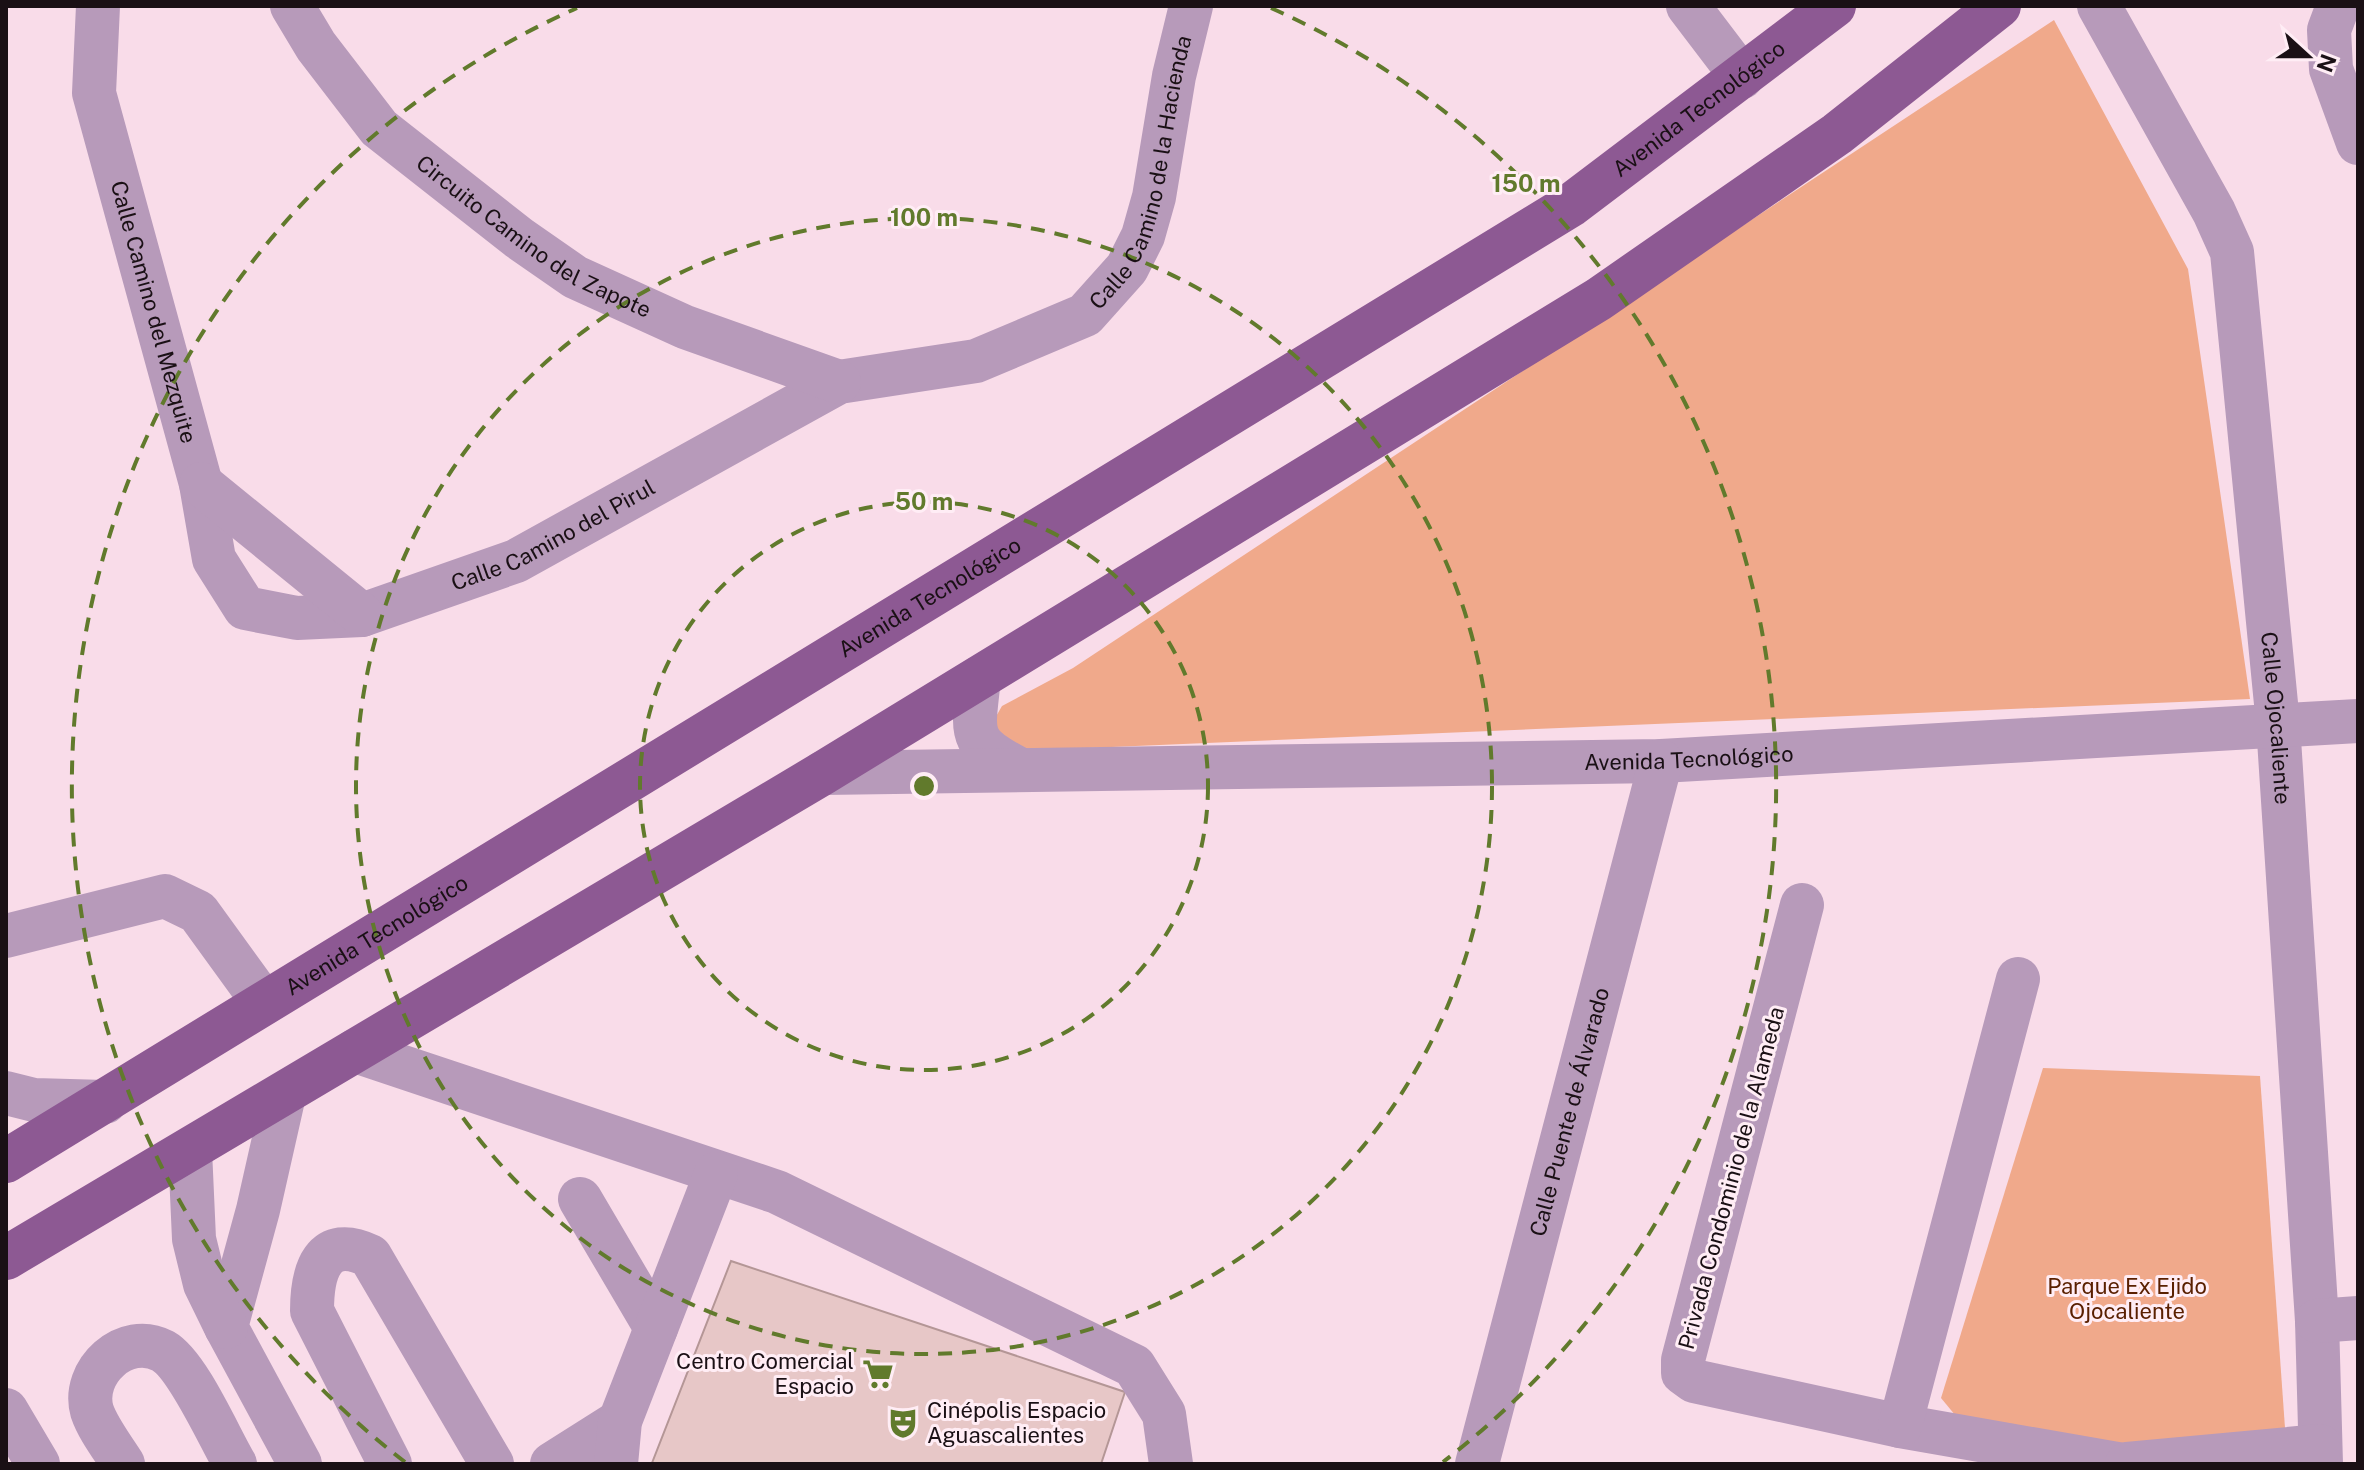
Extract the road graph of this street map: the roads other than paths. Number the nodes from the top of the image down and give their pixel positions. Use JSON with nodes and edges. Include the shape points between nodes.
{"nodes":[{"id":1,"x":98,"y":6,"type":"edge"},
{"id":2,"x":292,"y":6,"type":"edge"},
{"id":3,"x":1191,"y":6,"type":"edge"},
{"id":4,"x":1688,"y":6,"type":"edge"},
{"id":5,"x":1834,"y":6,"type":"edge"},
{"id":6,"x":2099,"y":6,"type":"edge"},
{"id":7,"x":2338,"y":6,"type":"edge"},
{"id":8,"x":1975,"y":13,"type":"edge"},
{"id":9,"x":1742,"y":77,"type":"junction"},
{"id":10,"x":2358,"y":143,"type":"edge"},
{"id":11,"x":839,"y":382,"type":"junction"},
{"id":12,"x":201,"y":484,"type":"junction"},
{"id":13,"x":245,"y":608,"type":"joint"},
{"id":14,"x":362,"y":615,"type":"junction"},
{"id":15,"x":979,"y":678,"type":"junction"},
{"id":16,"x":2358,"y":721,"type":"edge"},
{"id":17,"x":2278,"y":724,"type":"junction"},
{"id":18,"x":1661,"y":761,"type":"junction"},
{"id":19,"x":1021,"y":770,"type":"junction"},
{"id":20,"x":823,"y":773,"type":"junction"},
{"id":21,"x":1802,"y":905,"type":"dead end"},
{"id":22,"x":6,"y":936,"type":"edge"},
{"id":23,"x":2018,"y":979,"type":"dead end"},
{"id":24,"x":264,"y":1003,"type":"junction"},
{"id":25,"x":355,"y":1051,"type":"junction"},
{"id":26,"x":6,"y":1093,"type":"edge"},
{"id":27,"x":284,"y":1095,"type":"junction"},
{"id":28,"x":105,"y":1102,"type":"junction"},
{"id":29,"x":190,"y":1150,"type":"junction"},
{"id":30,"x":6,"y":1161,"type":"edge"},
{"id":31,"x":716,"y":1174,"type":"junction"},
{"id":32,"x":580,"y":1199,"type":"dead end"},
{"id":33,"x":6,"y":1258,"type":"edge"},
{"id":34,"x":2338,"y":1319,"type":"edge"},
{"id":35,"x":226,"y":1327,"type":"junction"},
{"id":36,"x":656,"y":1328,"type":"junction"},
{"id":37,"x":620,"y":1421,"type":"junction"},
{"id":38,"x":1900,"y":1426,"type":"junction"},
{"id":39,"x":2321,"y":1455,"type":"edge"},
{"id":40,"x":123,"y":1464,"type":"edge"},
{"id":41,"x":235,"y":1464,"type":"edge"},
{"id":42,"x":300,"y":1464,"type":"edge"},
{"id":43,"x":390,"y":1464,"type":"edge"},
{"id":44,"x":492,"y":1464,"type":"edge"},
{"id":45,"x":552,"y":1464,"type":"edge"},
{"id":46,"x":616,"y":1464,"type":"edge"},
{"id":47,"x":1171,"y":1464,"type":"edge"},
{"id":48,"x":1477,"y":1464,"type":"edge"},
{"id":49,"x":2117,"y":1464,"type":"edge"},
{"id":50,"x":2127,"y":1464,"type":"edge"}],
"edges":[{"from":1,"to":12,"type":"street","name":"Calle Camino del Mezquite","via":[[94,93]]},
{"from":2,"to":11,"type":"street","name":"Circuito Camino del Zapote","via":[[379,128],[575,277],[685,327]]},
{"from":3,"to":11,"type":"street","name":"Calle Camino de la Hacienda","via":[[1143,236],[1127,268],[1085,315],[976,361]]},
{"from":4,"to":9,"type":"street"},
{"from":5,"to":9,"type":"main road","name":"Avenida Tecnológico"},
{"from":6,"to":17,"type":"street","name":"Calle Ojocaliente","via":[[2232,252]]},
{"from":7,"to":10,"type":"street","via":[[2329,30],[2331,69]]},
{"from":8,"to":15,"type":"main road","name":"Avenida Tecnológico","via":[[1837,134],[1599,299]]},
{"from":9,"to":24,"type":"main road","name":"Avenida Tecnológico","via":[[1571,205]]},
{"from":11,"to":14,"type":"street","name":"Calle Camino del Pirul","via":[[516,561]]},
{"from":12,"to":13,"type":"street","name":"Calle Camino del Mezquite","via":[[214,559]]},
{"from":12,"to":14,"type":"street"},
{"from":13,"to":14,"type":"street","name":"Calle Camino del Pirul","via":[[297,618]]},
{"from":15,"to":19,"type":"street","via":[[974,726],[978,740],[990,754]]},
{"from":15,"to":20,"type":"main road","name":"Avenida Tecnológico"},
{"from":16,"to":17,"type":"street","name":"Avenida Tecnológico"},
{"from":17,"to":18,"type":"street","name":"Avenida Tecnológico"},
{"from":17,"to":34,"type":"street","name":"Calle Ojocaliente"},
{"from":18,"to":19,"type":"street","name":"Avenida Tecnológico"},
{"from":18,"to":48,"type":"street","name":"Calle Puente de Álvarado"},
{"from":19,"to":20,"type":"street","name":"Avenida Tecnológico"},
{"from":20,"to":25,"type":"main road","name":"Avenida Tecnológico"},
{"from":21,"to":38,"type":"street","name":"Privada Condominio de la Alameda","via":[[1683,1373],[1694,1381]]},
{"from":22,"to":24,"type":"street","via":[[165,896],[198,912]]},
{"from":23,"to":38,"type":"street"},
{"from":24,"to":28,"type":"main road","name":"Avenida Tecnológico"},
{"from":25,"to":27,"type":"main road","name":"Avenida Tecnológico"},
{"from":25,"to":31,"type":"street"},
{"from":26,"to":28,"type":"street","via":[[34,1100]]},
{"from":27,"to":29,"type":"main road","name":"Avenida Tecnológico"},
{"from":27,"to":35,"type":"street"},
{"from":28,"to":30,"type":"main road","name":"Avenida Tecnológico"},
{"from":29,"to":33,"type":"main road","name":"Avenida Tecnológico"},
{"from":29,"to":35,"type":"street","via":[[194,1239],[205,1284]]},
{"from":31,"to":36,"type":"street"},
{"from":31,"to":47,"type":"street","via":[[777,1192],[1134,1366],[1164,1414]]},
{"from":32,"to":36,"type":"street"},
{"from":34,"to":39,"type":"street","name":"Calle Ojocaliente"},
{"from":35,"to":42,"type":"street"},
{"from":36,"to":37,"type":"street"},
{"from":37,"to":45,"type":"street"},
{"from":37,"to":46,"type":"street"},
{"from":38,"to":49,"type":"street","name":"Privada Condominio de la Alameda"},
{"from":39,"to":50,"type":"street"},
{"from":40,"to":41,"type":"street","via":[[92,1412],[90,1389],[117,1351],[143,1345],[163,1351],[180,1367]]},
{"from":43,"to":44,"type":"street","via":[[312,1311],[319,1262],[338,1251],[370,1256]]}]}
